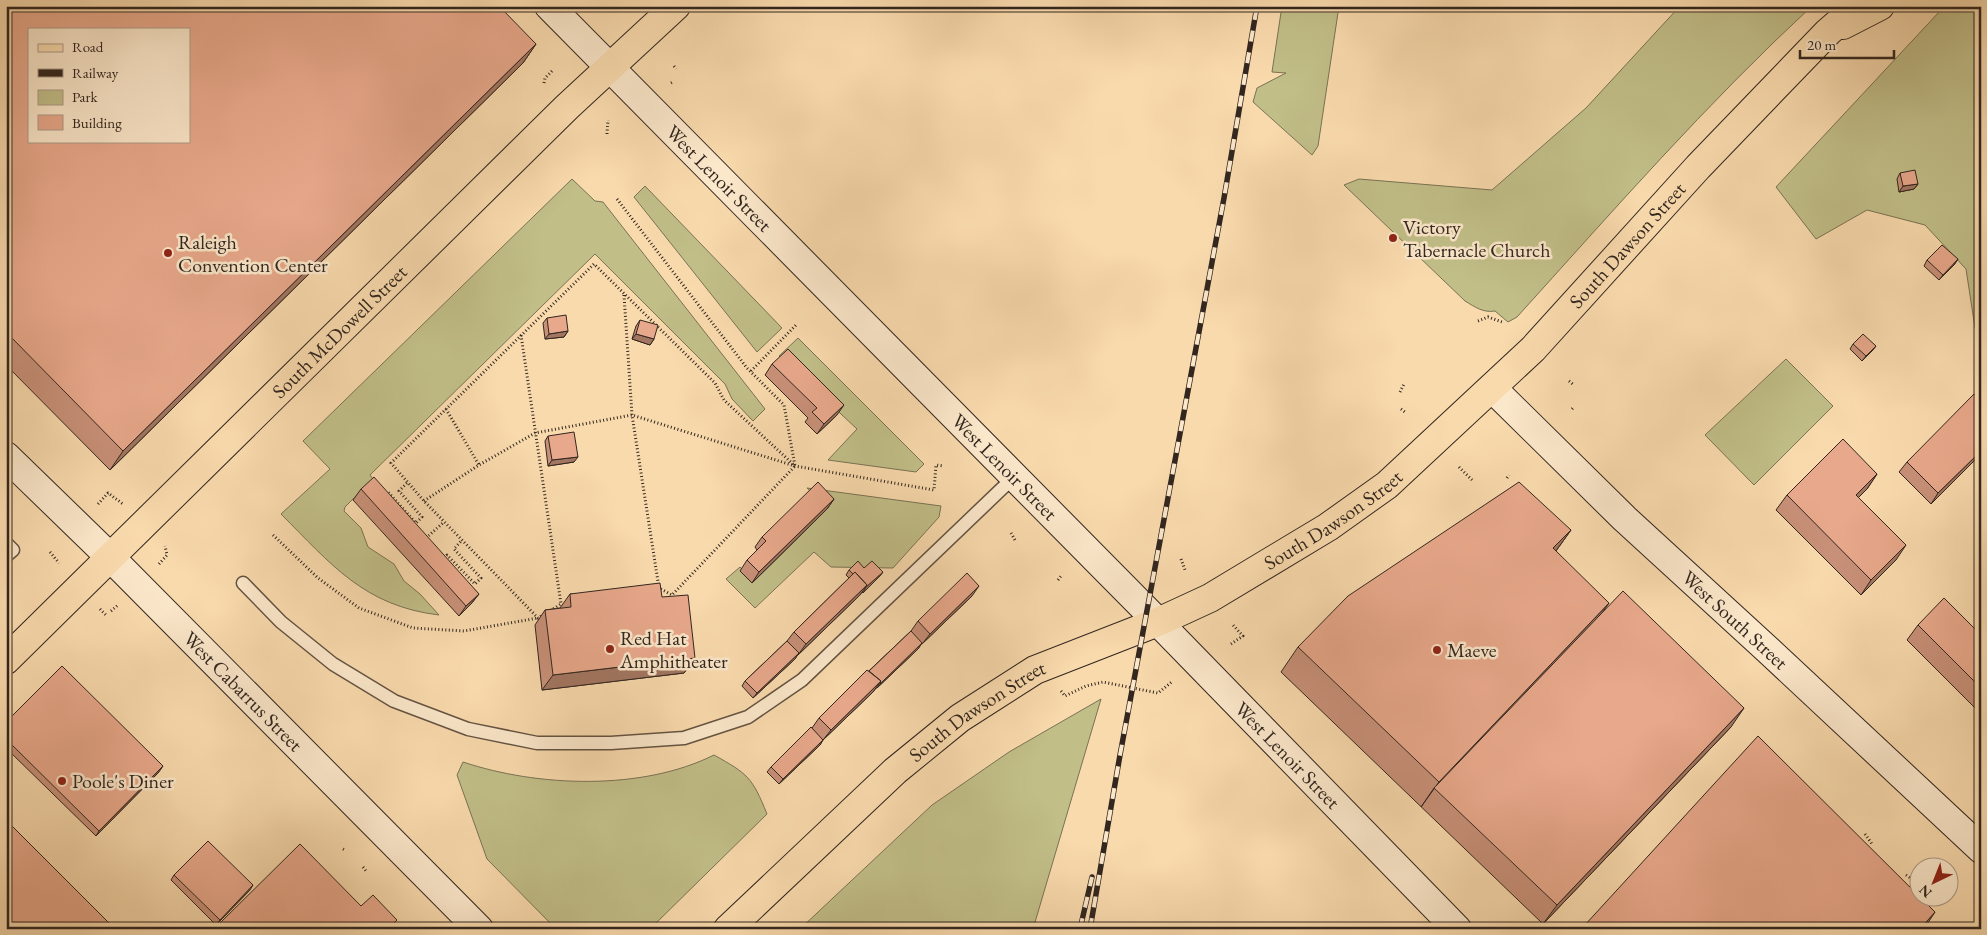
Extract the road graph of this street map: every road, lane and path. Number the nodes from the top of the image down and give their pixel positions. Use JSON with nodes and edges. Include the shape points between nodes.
{"nodes":[{"id":1,"x":549,"y":6,"type":"edge"},
{"id":2,"x":676,"y":6,"type":"edge"},
{"id":3,"x":1858,"y":6,"type":"edge"},
{"id":4,"x":1880,"y":6,"type":"edge"},
{"id":5,"x":1828,"y":32,"type":"junction"},
{"id":6,"x":609,"y":68,"type":"junction"},
{"id":7,"x":553,"y":70,"type":"dead end"},
{"id":8,"x":544,"y":83,"type":"dead end"},
{"id":9,"x":608,"y":120,"type":"dead end"},
{"id":10,"x":607,"y":134,"type":"dead end"},
{"id":11,"x":617,"y":199,"type":"dead end"},
{"id":12,"x":624,"y":295,"type":"junction"},
{"id":13,"x":1478,"y":321,"type":"dead end"},
{"id":14,"x":1502,"y":322,"type":"dead end"},
{"id":15,"x":796,"y":325,"type":"dead end"},
{"id":16,"x":522,"y":335,"type":"junction"},
{"id":17,"x":751,"y":371,"type":"junction"},
{"id":18,"x":1569,"y":381,"type":"dead end"},
{"id":19,"x":1404,"y":384,"type":"dead end"},
{"id":20,"x":1574,"y":385,"type":"dead end"},
{"id":21,"x":1492,"y":388,"type":"junction"},
{"id":22,"x":1400,"y":392,"type":"dead end"},
{"id":23,"x":446,"y":409,"type":"junction"},
{"id":24,"x":1401,"y":409,"type":"dead end"},
{"id":25,"x":1405,"y":412,"type":"dead end"},
{"id":26,"x":632,"y":415,"type":"junction"},
{"id":27,"x":535,"y":433,"type":"junction"},
{"id":28,"x":6,"y":456,"type":"edge"},
{"id":29,"x":479,"y":464,"type":"junction"},
{"id":30,"x":795,"y":466,"type":"junction"},
{"id":31,"x":944,"y":466,"type":"dead end"},
{"id":32,"x":1459,"y":467,"type":"dead end"},
{"id":33,"x":1014,"y":477,"type":"junction"},
{"id":34,"x":1472,"y":480,"type":"dead end"},
{"id":35,"x":408,"y":482,"type":"junction"},
{"id":36,"x":382,"y":497,"type":"edge"},
{"id":37,"x":424,"y":501,"type":"junction"},
{"id":38,"x":124,"y":506,"type":"dead end"},
{"id":39,"x":94,"y":508,"type":"dead end"},
{"id":40,"x":444,"y":522,"type":"junction"},
{"id":41,"x":1011,"y":533,"type":"dead end"},
{"id":42,"x":273,"y":535,"type":"dead end"},
{"id":43,"x":462,"y":540,"type":"junction"},
{"id":44,"x":1015,"y":540,"type":"dead end"},
{"id":45,"x":422,"y":542,"type":"edge"},
{"id":46,"x":6,"y":543,"type":"edge"},
{"id":47,"x":165,"y":544,"type":"dead end"},
{"id":48,"x":50,"y":552,"type":"dead end"},
{"id":49,"x":167,"y":555,"type":"dead end"},
{"id":50,"x":6,"y":556,"type":"edge"},
{"id":51,"x":111,"y":558,"type":"junction"},
{"id":52,"x":1181,"y":559,"type":"dead end"},
{"id":53,"x":440,"y":562,"type":"edge"},
{"id":54,"x":58,"y":563,"type":"dead end"},
{"id":55,"x":1185,"y":570,"type":"dead end"},
{"id":56,"x":1061,"y":576,"type":"dead end"},
{"id":57,"x":1058,"y":580,"type":"dead end"},
{"id":58,"x":243,"y":583,"type":"dead end"},
{"id":59,"x":100,"y":609,"type":"dead end"},
{"id":60,"x":107,"y":616,"type":"dead end"},
{"id":61,"x":538,"y":618,"type":"junction"},
{"id":62,"x":1158,"y":622,"type":"junction"},
{"id":63,"x":1232,"y":624,"type":"dead end"},
{"id":64,"x":1231,"y":644,"type":"dead end"},
{"id":65,"x":6,"y":660,"type":"edge"},
{"id":66,"x":1173,"y":681,"type":"dead end"},
{"id":67,"x":1065,"y":696,"type":"dead end"},
{"id":68,"x":1865,"y":834,"type":"dead end"},
{"id":69,"x":1872,"y":844,"type":"dead end"},
{"id":70,"x":1981,"y":849,"type":"edge"},
{"id":71,"x":363,"y":867,"type":"dead end"},
{"id":72,"x":366,"y":870,"type":"dead end"},
{"id":73,"x":1906,"y":875,"type":"dead end"},
{"id":74,"x":1910,"y":878,"type":"edge"},
{"id":75,"x":1962,"y":924,"type":"dead end"},
{"id":76,"x":479,"y":929,"type":"edge"},
{"id":77,"x":728,"y":929,"type":"edge"},
{"id":78,"x":1457,"y":929,"type":"edge"},
{"id":79,"x":1957,"y":929,"type":"edge"}],
"edges":[{"from":1,"to":6,"type":"street","name":"West Lenoir Street"},
{"from":2,"to":6,"type":"main road","name":"South McDowell Street"},
{"from":3,"to":5,"type":"main road","name":"South Dawson Street"},
{"from":4,"to":5,"type":"main road"},
{"from":5,"to":21,"type":"main road","name":"South Dawson Street","via":[[1698,166],[1550,331]]},
{"from":6,"to":33,"type":"street","name":"West Lenoir Street"},
{"from":6,"to":51,"type":"main road","name":"South McDowell Street"},
{"from":7,"to":8,"type":"path"},
{"from":9,"to":10,"type":"path"},
{"from":11,"to":17,"type":"path"},
{"from":12,"to":16,"type":"path","via":[[594,264]]},
{"from":12,"to":26,"type":"path"},
{"from":12,"to":30,"type":"path","via":[[715,383],[724,400]]},
{"from":13,"to":14,"type":"path","via":[[1488,317]]},
{"from":15,"to":17,"type":"path"},
{"from":16,"to":23,"type":"path"},
{"from":16,"to":27,"type":"path"},
{"from":17,"to":30,"type":"path","via":[[784,405]]},
{"from":18,"to":20,"type":"path"},
{"from":19,"to":22,"type":"path"},
{"from":21,"to":62,"type":"main road","name":"South Dawson Street","via":[[1387,485],[1328,527],[1210,598]]},
{"from":21,"to":70,"type":"street","name":"West South Street","via":[[1625,519]]},
{"from":23,"to":29,"type":"path"},
{"from":23,"to":35,"type":"path","via":[[391,463]]},
{"from":24,"to":25,"type":"path"},
{"from":26,"to":27,"type":"path"},
{"from":26,"to":30,"type":"path"},
{"from":26,"to":30,"type":"path","via":[[659,588],[672,595]]},
{"from":27,"to":29,"type":"path"},
{"from":27,"to":61,"type":"path","via":[[561,604]]},
{"from":28,"to":51,"type":"street","name":"West Cabarrus Street"},
{"from":29,"to":37,"type":"path"},
{"from":30,"to":31,"type":"path","via":[[934,490],[936,465]]},
{"from":32,"to":34,"type":"path"},
{"from":33,"to":58,"type":"lane","via":[[802,680],[748,717],[684,738],[611,743],[537,743],[468,729],[394,701],[333,664],[281,622]]},
{"from":33,"to":62,"type":"street","name":"West Lenoir Street"},
{"from":35,"to":36,"type":"path","via":[[398,491],[422,517],[416,523],[388,492]]},
{"from":35,"to":37,"type":"path"},
{"from":37,"to":40,"type":"path"},
{"from":38,"to":39,"type":"path","via":[[108,493]]},
{"from":40,"to":43,"type":"path"},
{"from":40,"to":45,"type":"path"},
{"from":41,"to":44,"type":"path"},
{"from":42,"to":61,"type":"path","via":[[318,578],[359,608],[413,628],[464,631]]},
{"from":43,"to":53,"type":"path","via":[[454,549],[481,578],[474,584],[447,555]]},
{"from":43,"to":61,"type":"path"},
{"from":46,"to":50,"type":"lane","via":[[13,550]]},
{"from":47,"to":49,"type":"path"},
{"from":48,"to":54,"type":"path"},
{"from":51,"to":65,"type":"main road","name":"South McDowell Street"},
{"from":51,"to":76,"type":"street","name":"West Cabarrus Street"},
{"from":52,"to":55,"type":"path"},
{"from":56,"to":57,"type":"path"},
{"from":59,"to":60,"type":"path"},
{"from":62,"to":77,"type":"main road","name":"South Dawson Street","via":[[1034,670],[960,718],[895,771]]},
{"from":62,"to":78,"type":"street","name":"West Lenoir Street"},
{"from":63,"to":64,"type":"path","via":[[1243,636]]},
{"from":66,"to":67,"type":"path","via":[[1158,694],[1103,682]]},
{"from":68,"to":69,"type":"path"},
{"from":71,"to":72,"type":"path"},
{"from":73,"to":74,"type":"path"},
{"from":75,"to":79,"type":"path"}]}
